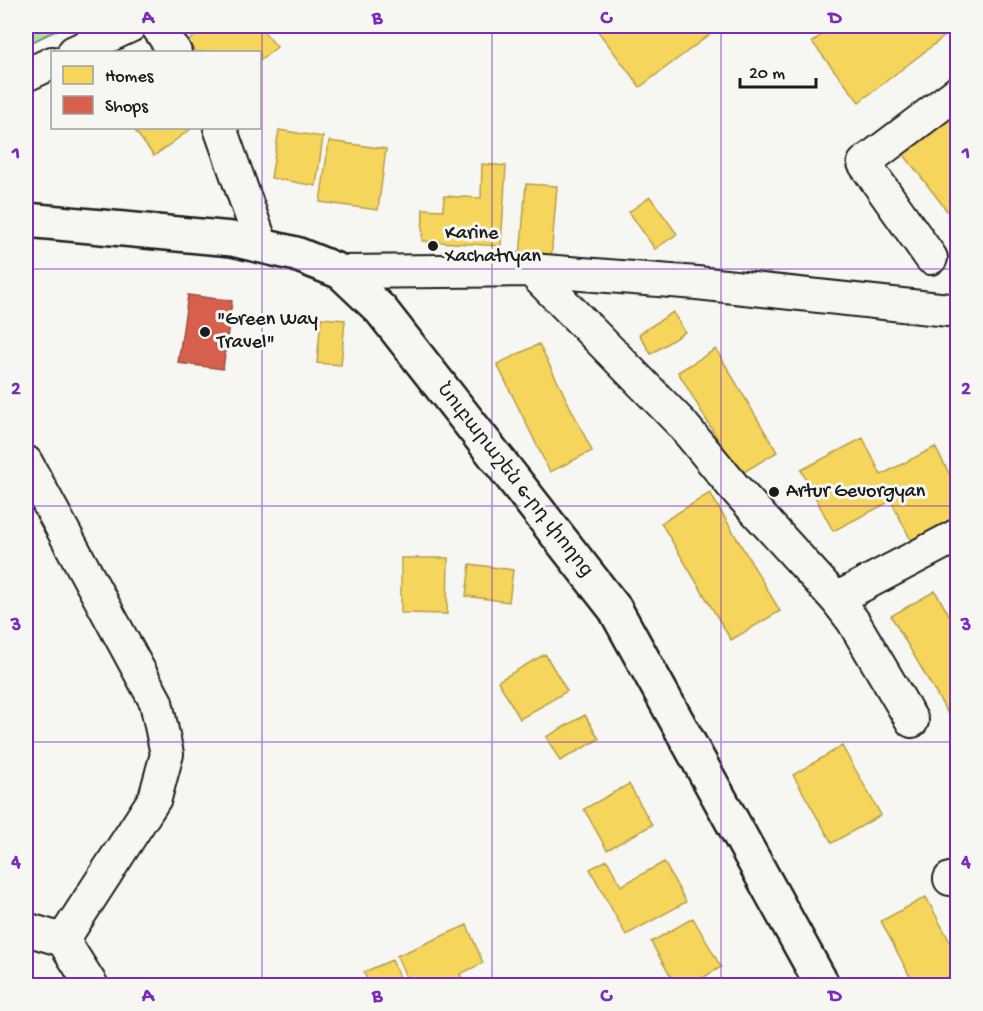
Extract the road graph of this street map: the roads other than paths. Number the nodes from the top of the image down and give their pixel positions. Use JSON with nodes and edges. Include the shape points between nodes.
{"nodes":[{"id":1,"x":130,"y":26,"type":"edge"},
{"id":2,"x":157,"y":26,"type":"edge"},
{"id":3,"x":76,"y":51,"type":"edge"},
{"id":4,"x":174,"y":51,"type":"edge"},
{"id":5,"x":51,"y":63,"type":"edge"},
{"id":6,"x":26,"y":75,"type":"edge"},
{"id":7,"x":957,"y":92,"type":"edge"},
{"id":8,"x":220,"y":129,"type":"edge"},
{"id":9,"x":26,"y":220,"type":"edge"},
{"id":10,"x":262,"y":246,"type":"junction"},
{"id":11,"x":931,"y":258,"type":"dead end"},
{"id":12,"x":531,"y":270,"type":"junction"},
{"id":13,"x":341,"y":272,"type":"junction"},
{"id":14,"x":955,"y":313,"type":"edge"},
{"id":15,"x":26,"y":462,"type":"edge"},
{"id":16,"x":957,"y":535,"type":"edge"},
{"id":17,"x":836,"y":599,"type":"junction"},
{"id":18,"x":912,"y":721,"type":"dead end"},
{"id":19,"x":26,"y":929,"type":"edge"},
{"id":20,"x":63,"y":940,"type":"junction"},
{"id":21,"x":92,"y":986,"type":"edge"},
{"id":22,"x":823,"y":986,"type":"edge"}],
"edges":[{"from":1,"to":3,"type":"street"},
{"from":2,"to":4,"type":"street"},
{"from":5,"to":6,"type":"street"},
{"from":7,"to":11,"type":"street","via":[[864,163]]},
{"from":8,"to":10,"type":"street"},
{"from":9,"to":10,"type":"main road","name":"Նուբարաշեն 6-րդ փողոց","via":[[232,239]]},
{"from":10,"to":13,"type":"main road","name":"Նուբարաշեն 6-րդ փողոց","via":[[296,254]]},
{"from":12,"to":13,"type":"street"},
{"from":12,"to":14,"type":"street","via":[[697,283]]},
{"from":12,"to":17,"type":"street","via":[[681,423]]},
{"from":13,"to":22,"type":"main road","name":"Նուբարաշեն 6-րդ փողոց","via":[[381,310],[615,609]]},
{"from":15,"to":20,"type":"street","via":[[156,702],[167,754],[155,798]]},
{"from":16,"to":17,"type":"street"},
{"from":17,"to":18,"type":"street"},
{"from":19,"to":20,"type":"street"},
{"from":20,"to":21,"type":"street"}]}
